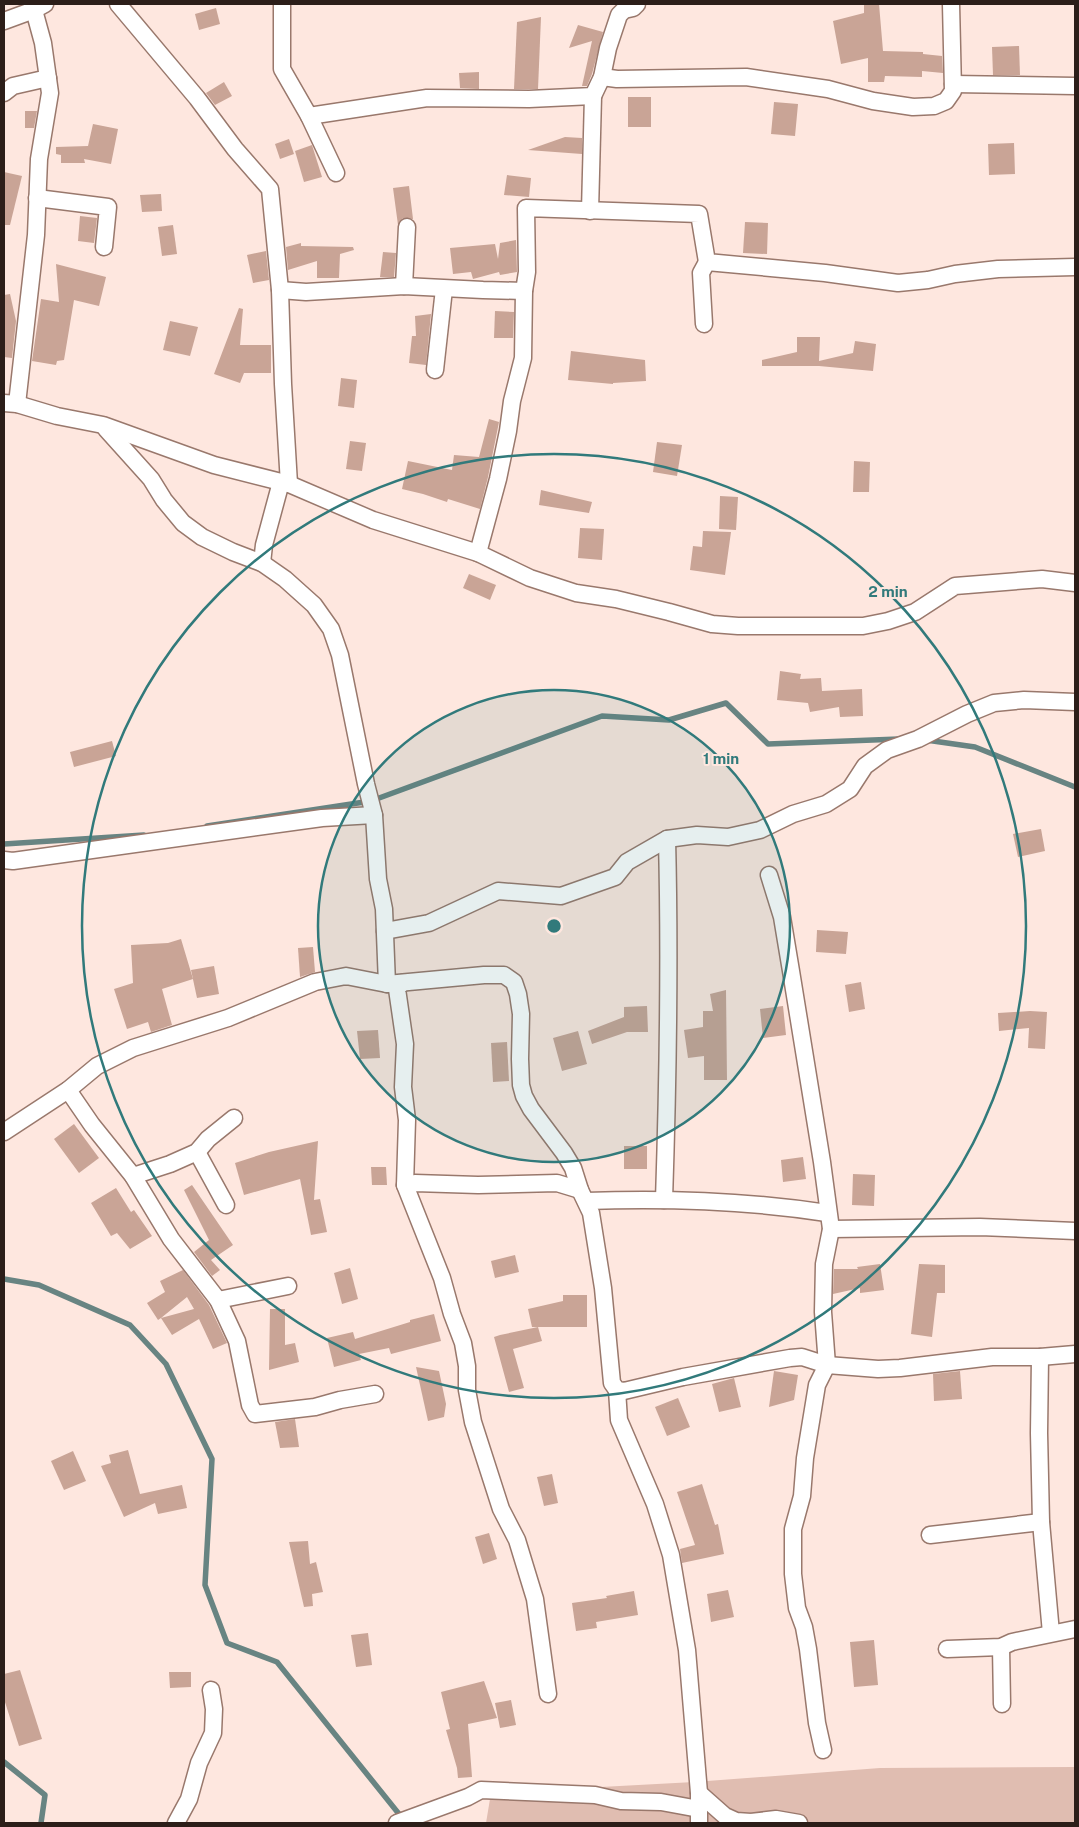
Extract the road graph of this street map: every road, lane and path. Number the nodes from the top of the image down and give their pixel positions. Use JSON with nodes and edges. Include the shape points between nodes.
{"nodes":[{"id":1,"x":118,"y":4,"type":"edge"},
{"id":2,"x":282,"y":4,"type":"edge"},
{"id":3,"x":637,"y":4,"type":"edge"},
{"id":4,"x":951,"y":4,"type":"edge"},
{"id":5,"x":40,"y":7,"type":"edge"},
{"id":6,"x":4,"y":21,"type":"edge"},
{"id":7,"x":602,"y":77,"type":"junction"},
{"id":8,"x":48,"y":78,"type":"junction"},
{"id":9,"x":954,"y":84,"type":"junction"},
{"id":10,"x":1075,"y":86,"type":"edge"},
{"id":11,"x":4,"y":93,"type":"edge"},
{"id":12,"x":593,"y":96,"type":"junction"},
{"id":13,"x":309,"y":116,"type":"junction"},
{"id":14,"x":336,"y":173,"type":"dead end"},
{"id":15,"x":37,"y":198,"type":"junction"},
{"id":16,"x":590,"y":211,"type":"junction"},
{"id":17,"x":407,"y":227,"type":"dead end"},
{"id":18,"x":104,"y":247,"type":"dead end"},
{"id":19,"x":707,"y":262,"type":"junction"},
{"id":20,"x":1075,"y":267,"type":"edge"},
{"id":21,"x":404,"y":286,"type":"junction"},
{"id":22,"x":444,"y":289,"type":"junction"},
{"id":23,"x":280,"y":290,"type":"junction"},
{"id":24,"x":524,"y":290,"type":"junction"},
{"id":25,"x":704,"y":324,"type":"dead end"},
{"id":26,"x":435,"y":370,"type":"dead end"},
{"id":27,"x":11,"y":404,"type":"edge"},
{"id":28,"x":103,"y":426,"type":"junction"},
{"id":29,"x":285,"y":483,"type":"junction"},
{"id":30,"x":478,"y":553,"type":"junction"},
{"id":31,"x":262,"y":563,"type":"junction"},
{"id":32,"x":1075,"y":583,"type":"edge"},
{"id":33,"x":1075,"y":702,"type":"edge"},
{"id":34,"x":374,"y":815,"type":"junction"},
{"id":35,"x":668,"y":839,"type":"junction"},
{"id":36,"x":4,"y":860,"type":"edge"},
{"id":37,"x":769,"y":875,"type":"dead end"},
{"id":38,"x":385,"y":932,"type":"junction"},
{"id":39,"x":394,"y":983,"type":"junction"},
{"id":40,"x":68,"y":1090,"type":"junction"},
{"id":41,"x":234,"y":1118,"type":"dead end"},
{"id":42,"x":4,"y":1132,"type":"edge"},
{"id":43,"x":197,"y":1152,"type":"junction"},
{"id":44,"x":133,"y":1176,"type":"junction"},
{"id":45,"x":405,"y":1185,"type":"junction"},
{"id":46,"x":583,"y":1195,"type":"junction"},
{"id":47,"x":664,"y":1200,"type":"junction"},
{"id":48,"x":226,"y":1205,"type":"dead end"},
{"id":49,"x":829,"y":1221,"type":"junction"},
{"id":50,"x":1075,"y":1231,"type":"edge"},
{"id":51,"x":288,"y":1286,"type":"dead end"},
{"id":52,"x":218,"y":1300,"type":"junction"},
{"id":53,"x":1075,"y":1354,"type":"edge"},
{"id":54,"x":1040,"y":1357,"type":"junction"},
{"id":55,"x":827,"y":1365,"type":"junction"},
{"id":56,"x":617,"y":1390,"type":"junction"},
{"id":57,"x":375,"y":1394,"type":"dead end"},
{"id":58,"x":1041,"y":1522,"type":"junction"},
{"id":59,"x":930,"y":1535,"type":"dead end"},
{"id":60,"x":1075,"y":1629,"type":"edge"},
{"id":61,"x":1051,"y":1632,"type":"junction"},
{"id":62,"x":1001,"y":1646,"type":"junction"},
{"id":63,"x":947,"y":1649,"type":"dead end"},
{"id":64,"x":211,"y":1690,"type":"dead end"},
{"id":65,"x":548,"y":1694,"type":"dead end"},
{"id":66,"x":1002,"y":1704,"type":"dead end"},
{"id":67,"x":823,"y":1750,"type":"dead end"},
{"id":68,"x":699,"y":1793,"type":"junction"},
{"id":69,"x":699,"y":1816,"type":"edge"},
{"id":70,"x":176,"y":1823,"type":"edge"},
{"id":71,"x":397,"y":1823,"type":"edge"},
{"id":72,"x":799,"y":1823,"type":"edge"}],
"edges":[{"from":1,"to":23,"type":"street","via":[[270,189]]},
{"from":2,"to":13,"type":"street","via":[[282,68]]},
{"from":3,"to":7,"type":"street","via":[[619,15]]},
{"from":4,"to":9,"type":"street"},
{"from":5,"to":6,"type":"street"},
{"from":5,"to":8,"type":"street"},
{"from":7,"to":9,"type":"street","via":[[746,77],[828,89],[913,107],[934,106],[946,101]]},
{"from":7,"to":12,"type":"street"},
{"from":8,"to":11,"type":"street","via":[[13,86]]},
{"from":8,"to":15,"type":"street","via":[[50,93],[39,159]]},
{"from":9,"to":10,"type":"street"},
{"from":12,"to":13,"type":"street","via":[[427,98]]},
{"from":12,"to":16,"type":"street"},
{"from":13,"to":14,"type":"street"},
{"from":15,"to":18,"type":"street","via":[[108,207]]},
{"from":15,"to":27,"type":"street","via":[[36,235]]},
{"from":16,"to":19,"type":"street","via":[[699,214]]},
{"from":16,"to":24,"type":"street","via":[[526,208],[527,272]]},
{"from":17,"to":21,"type":"street"},
{"from":19,"to":20,"type":"street","via":[[898,283],[998,269]]},
{"from":19,"to":25,"type":"street","via":[[701,273]]},
{"from":21,"to":22,"type":"street"},
{"from":21,"to":23,"type":"street","via":[[306,292]]},
{"from":22,"to":24,"type":"street"},
{"from":22,"to":26,"type":"street"},
{"from":23,"to":29,"type":"street"},
{"from":24,"to":30,"type":"street","via":[[523,358],[498,479]]},
{"from":27,"to":28,"type":"street"},
{"from":28,"to":29,"type":"street","via":[[214,465]]},
{"from":28,"to":31,"type":"street","via":[[151,478],[182,522],[202,537]]},
{"from":29,"to":30,"type":"street","via":[[373,520]]},
{"from":29,"to":31,"type":"street","via":[[264,545]]},
{"from":30,"to":32,"type":"street","via":[[530,578],[576,593],[616,599],[712,624],[738,626],[863,626],[915,612],[955,586],[1042,579]]},
{"from":31,"to":34,"type":"street","via":[[314,604],[331,629],[340,655]]},
{"from":33,"to":35,"type":"street","via":[[1024,700],[994,703],[887,750],[865,766],[850,789],[826,804],[793,814],[760,830],[728,837],[698,835]]},
{"from":34,"to":36,"type":"street","via":[[322,818]]},
{"from":34,"to":38,"type":"street"},
{"from":35,"to":38,"type":"street","via":[[627,862],[615,877],[561,896],[498,891],[429,923]]},
{"from":35,"to":47,"type":"street","via":[[670,943]]},
{"from":37,"to":49,"type":"street","via":[[782,917],[790,962]]},
{"from":38,"to":39,"type":"street"},
{"from":39,"to":40,"type":"street","via":[[346,976],[315,982],[228,1018],[132,1048],[97,1066]]},
{"from":39,"to":45,"type":"street","via":[[405,1044]]},
{"from":39,"to":46,"type":"street","via":[[484,975],[504,975],[514,982],[521,1014],[521,1085],[524,1096],[573,1168]]},
{"from":40,"to":42,"type":"street"},
{"from":40,"to":44,"type":"street"},
{"from":41,"to":43,"type":"street"},
{"from":43,"to":44,"type":"street"},
{"from":43,"to":48,"type":"street"},
{"from":44,"to":52,"type":"street","via":[[171,1239]]},
{"from":45,"to":46,"type":"street","via":[[557,1183]]},
{"from":45,"to":65,"type":"street","via":[[442,1278],[463,1343],[473,1422],[535,1599]]},
{"from":46,"to":47,"type":"street"},
{"from":46,"to":56,"type":"street","via":[[594,1227],[612,1383]]},
{"from":47,"to":49,"type":"street","via":[[744,1204]]},
{"from":49,"to":50,"type":"street"},
{"from":49,"to":55,"type":"street","via":[[823,1312]]},
{"from":51,"to":52,"type":"street"},
{"from":52,"to":57,"type":"street","via":[[237,1341],[254,1414],[315,1407]]},
{"from":53,"to":54,"type":"street"},
{"from":54,"to":55,"type":"street","via":[[992,1357],[878,1369]]},
{"from":54,"to":58,"type":"street"},
{"from":55,"to":56,"type":"street","via":[[802,1357],[790,1358]]},
{"from":55,"to":67,"type":"street","via":[[817,1385],[802,1496],[793,1529],[797,1608],[804,1626]]},
{"from":56,"to":68,"type":"street","via":[[619,1420],[655,1504],[671,1555],[687,1650]]},
{"from":58,"to":59,"type":"street"},
{"from":58,"to":61,"type":"street"},
{"from":60,"to":61,"type":"street"},
{"from":61,"to":62,"type":"street"},
{"from":62,"to":63,"type":"street"},
{"from":62,"to":66,"type":"street"},
{"from":64,"to":70,"type":"street","via":[[213,1733],[189,1798]]},
{"from":68,"to":69,"type":"street"},
{"from":68,"to":72,"type":"street","via":[[725,1816],[736,1821],[776,1819]]},
{"from":69,"to":71,"type":"street","via":[[661,1802],[621,1801],[595,1795],[480,1790]]}]}
